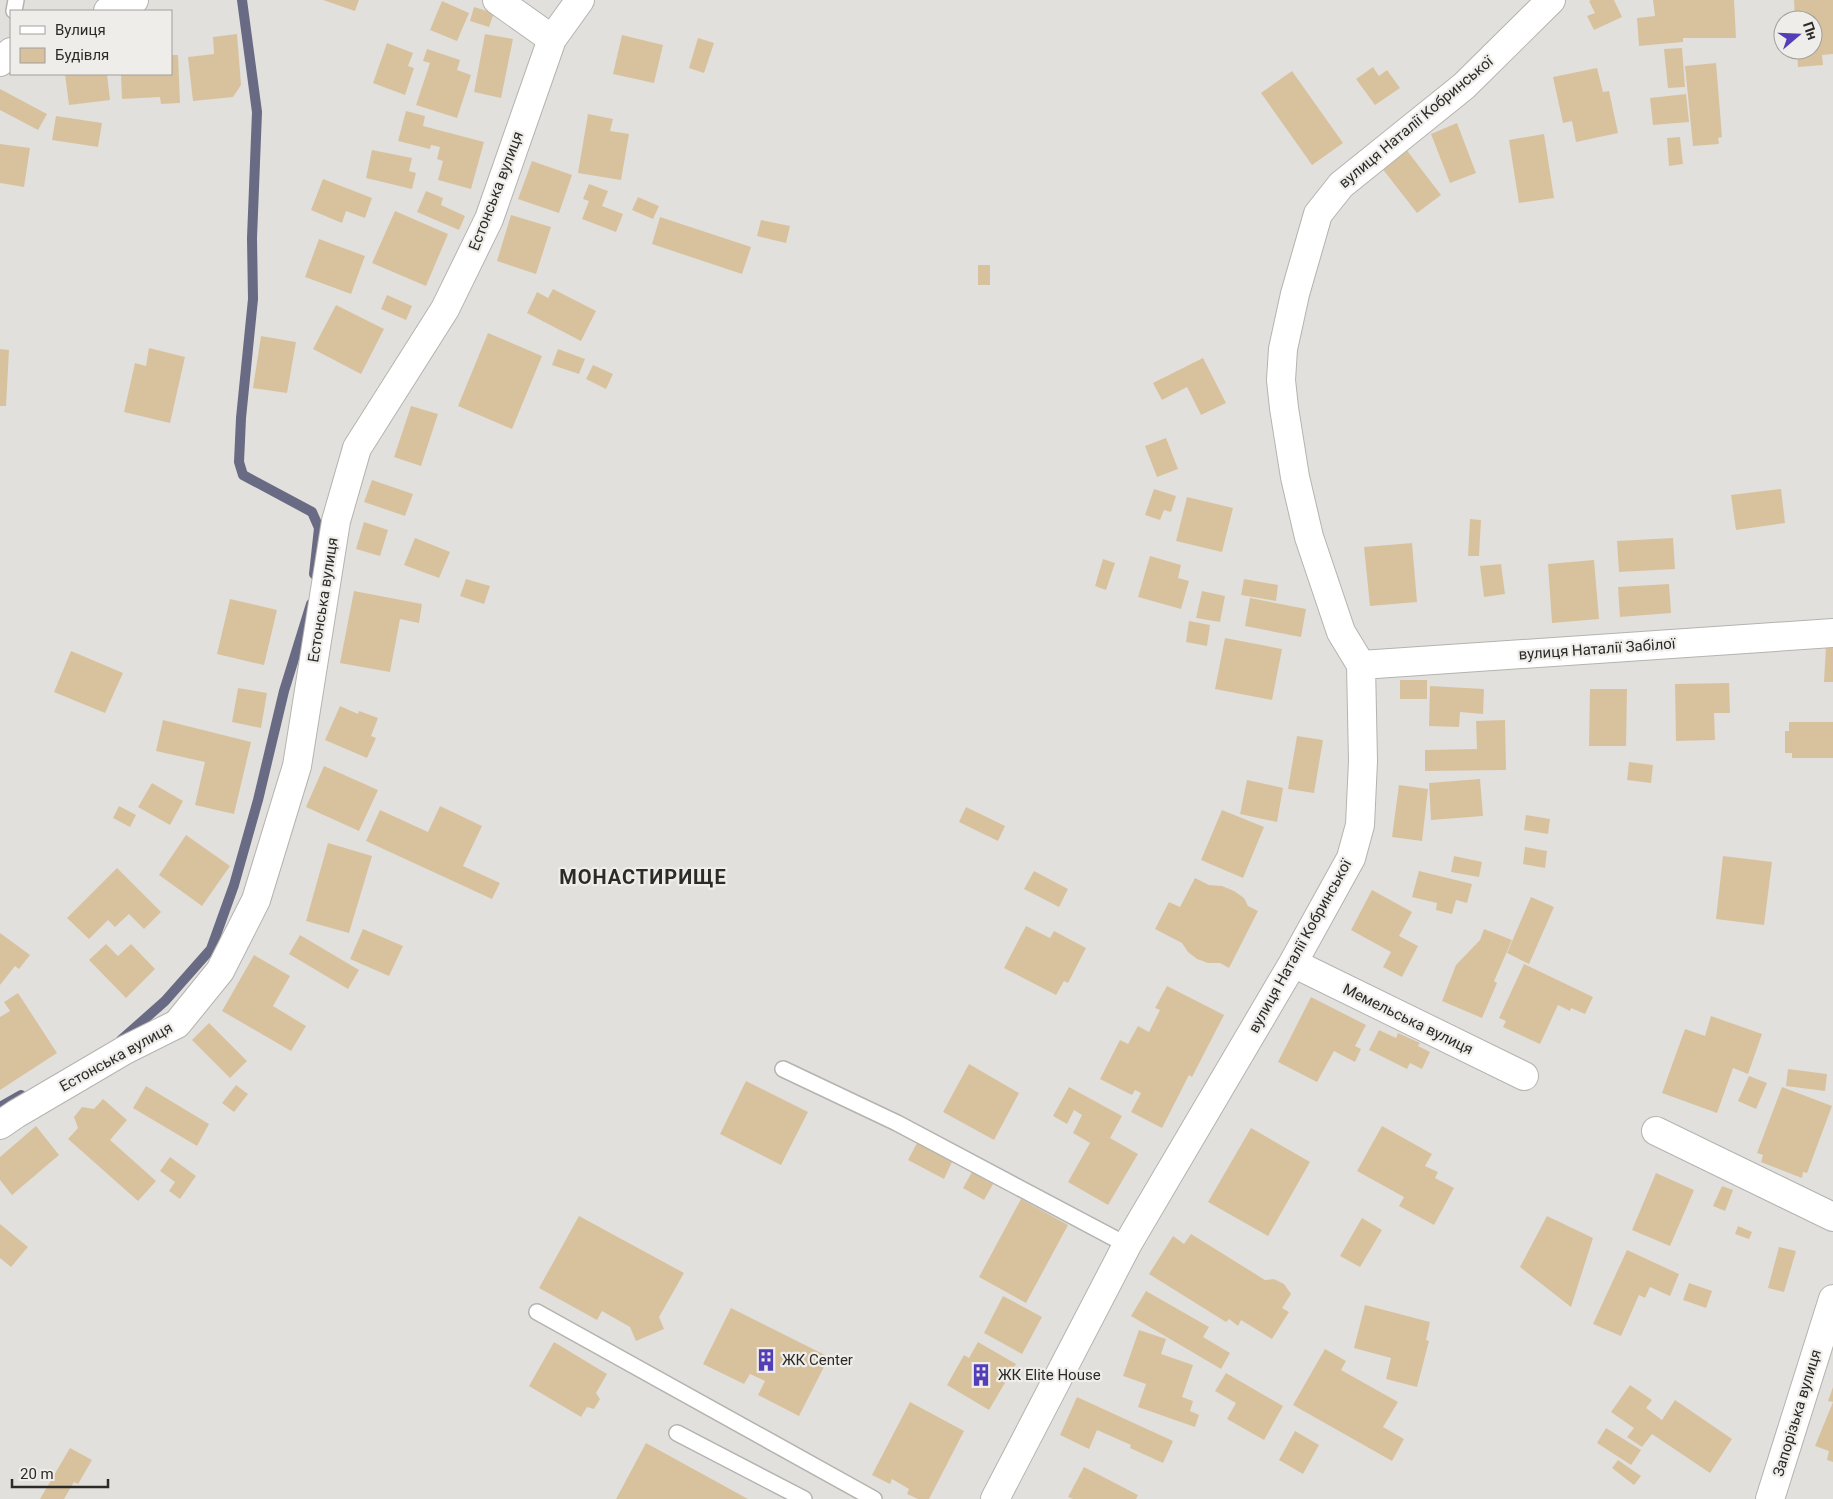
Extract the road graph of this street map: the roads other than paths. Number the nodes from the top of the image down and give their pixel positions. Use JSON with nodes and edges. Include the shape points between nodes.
{"nodes":[{"id":1,"x":134,"y":0,"type":"edge"},
{"id":2,"x":497,"y":0,"type":"edge"},
{"id":3,"x":580,"y":0,"type":"edge"},
{"id":4,"x":1551,"y":0,"type":"edge"},
{"id":5,"x":110,"y":10,"type":"edge"},
{"id":6,"x":552,"y":39,"type":"junction"},
{"id":7,"x":1833,"y":633,"type":"edge"},
{"id":8,"x":1361,"y":665,"type":"junction"},
{"id":9,"x":1293,"y":963,"type":"junction"},
{"id":10,"x":783,"y":1069,"type":"dead end"},
{"id":11,"x":1524,"y":1076,"type":"dead end"},
{"id":12,"x":0,"y":1125,"type":"edge"},
{"id":13,"x":1656,"y":1131,"type":"dead end"},
{"id":14,"x":1833,"y":1217,"type":"edge"},
{"id":15,"x":1127,"y":1245,"type":"junction"},
{"id":16,"x":1833,"y":1299,"type":"edge"},
{"id":17,"x":537,"y":1312,"type":"dead end"},
{"id":18,"x":677,"y":1433,"type":"dead end"},
{"id":19,"x":804,"y":1499,"type":"edge"},
{"id":20,"x":874,"y":1499,"type":"edge"},
{"id":21,"x":995,"y":1499,"type":"edge"},
{"id":22,"x":1770,"y":1499,"type":"edge"}],
"edges":[{"from":1,"to":5,"type":"street"},
{"from":2,"to":6,"type":"street"},
{"from":3,"to":6,"type":"street","name":"Естонська вулиця"},
{"from":4,"to":8,"type":"street","name":"вулиця Наталії Кобринської","via":[[1464,86],[1341,185],[1318,214],[1308,247],[1283,349],[1281,380],[1284,408],[1309,537],[1341,632]]},
{"from":6,"to":12,"type":"street","name":"Естонська вулиця","via":[[489,219],[445,309],[357,448],[334,529],[296,766],[256,900],[220,971],[177,1024],[125,1050]]},
{"from":7,"to":8,"type":"street","name":"вулиця Наталії Забілої"},
{"from":8,"to":9,"type":"street","name":"вулиця Наталії Кобринської","via":[[1363,761],[1360,825],[1350,858]]},
{"from":9,"to":11,"type":"street","name":"Мемельська вулиця"},
{"from":9,"to":15,"type":"street","name":"вулиця Наталії Кобринської"},
{"from":10,"to":15,"type":"lane","via":[[897,1123]]},
{"from":13,"to":14,"type":"street"},
{"from":15,"to":21,"type":"street","name":"вулиця Наталії Кобринської"},
{"from":16,"to":22,"type":"street","name":"Запорізька вулиця"},
{"from":17,"to":20,"type":"lane"},
{"from":18,"to":19,"type":"lane"}]}
